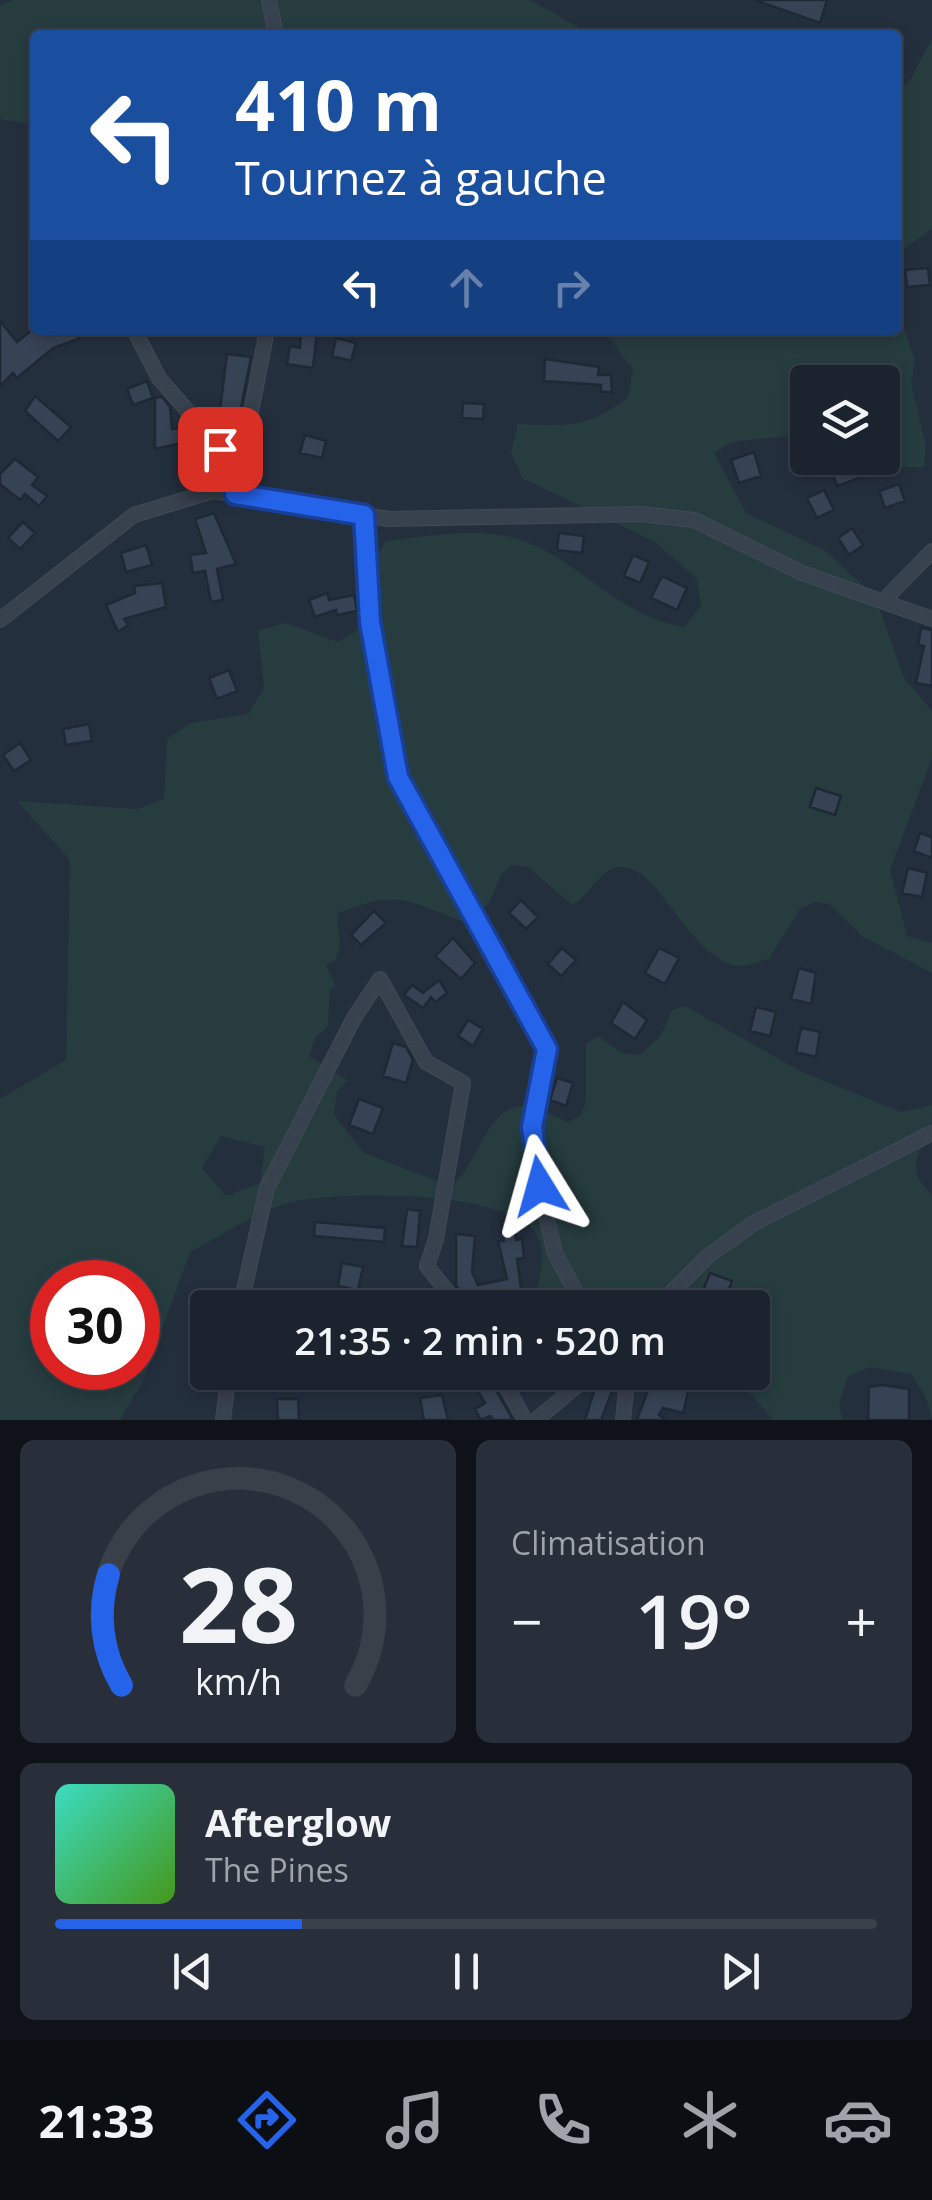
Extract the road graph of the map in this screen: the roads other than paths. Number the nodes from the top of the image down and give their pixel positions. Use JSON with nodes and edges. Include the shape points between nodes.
{"nodes":[{"id":1,"x":268,"y":0,"type":"edge"},
{"id":2,"x":275,"y":30,"type":"edge"},
{"id":3,"x":137,"y":335,"type":"edge"},
{"id":4,"x":265,"y":335,"type":"edge"},
{"id":5,"x":240,"y":472,"type":"junction"},
{"id":6,"x":235,"y":494,"type":"junction"},
{"id":7,"x":364,"y":515,"type":"junction"},
{"id":8,"x":932,"y":551,"type":"edge"},
{"id":9,"x":884,"y":600,"type":"junction"},
{"id":10,"x":932,"y":619,"type":"edge"},
{"id":11,"x":0,"y":620,"type":"edge"},
{"id":12,"x":932,"y":1133,"type":"edge"},
{"id":13,"x":244,"y":1290,"type":"edge"},
{"id":14,"x":446,"y":1290,"type":"edge"},
{"id":15,"x":572,"y":1290,"type":"edge"},
{"id":16,"x":674,"y":1290,"type":"edge"},
{"id":17,"x":227,"y":1390,"type":"edge"},
{"id":18,"x":508,"y":1390,"type":"edge"},
{"id":19,"x":572,"y":1390,"type":"edge"},
{"id":20,"x":626,"y":1390,"type":"edge"},
{"id":21,"x":223,"y":1420,"type":"edge"},
{"id":22,"x":525,"y":1420,"type":"edge"},
{"id":23,"x":536,"y":1420,"type":"edge"},
{"id":24,"x":623,"y":1420,"type":"edge"}],
"edges":[{"from":1,"to":2,"type":"street"},
{"from":3,"to":5,"type":"street","via":[[159,378]]},
{"from":4,"to":5,"type":"street"},
{"from":5,"to":6,"type":"street"},
{"from":6,"to":7,"type":"street"},
{"from":6,"to":11,"type":"street","via":[[213,492],[134,515]]},
{"from":7,"to":9,"type":"street","via":[[406,520],[641,514],[694,520],[802,573]]},
{"from":7,"to":15,"type":"street","via":[[370,622],[398,777],[547,1049],[532,1127],[534,1160],[555,1253]]},
{"from":8,"to":9,"type":"street"},
{"from":9,"to":10,"type":"street"},
{"from":12,"to":16,"type":"street","via":[[754,1223]]},
{"from":13,"to":14,"type":"street","via":[[268,1188],[380,979],[426,1062],[463,1083],[427,1266]]},
{"from":17,"to":21,"type":"street"},
{"from":18,"to":22,"type":"street"},
{"from":19,"to":23,"type":"street"},
{"from":20,"to":24,"type":"street"}]}
